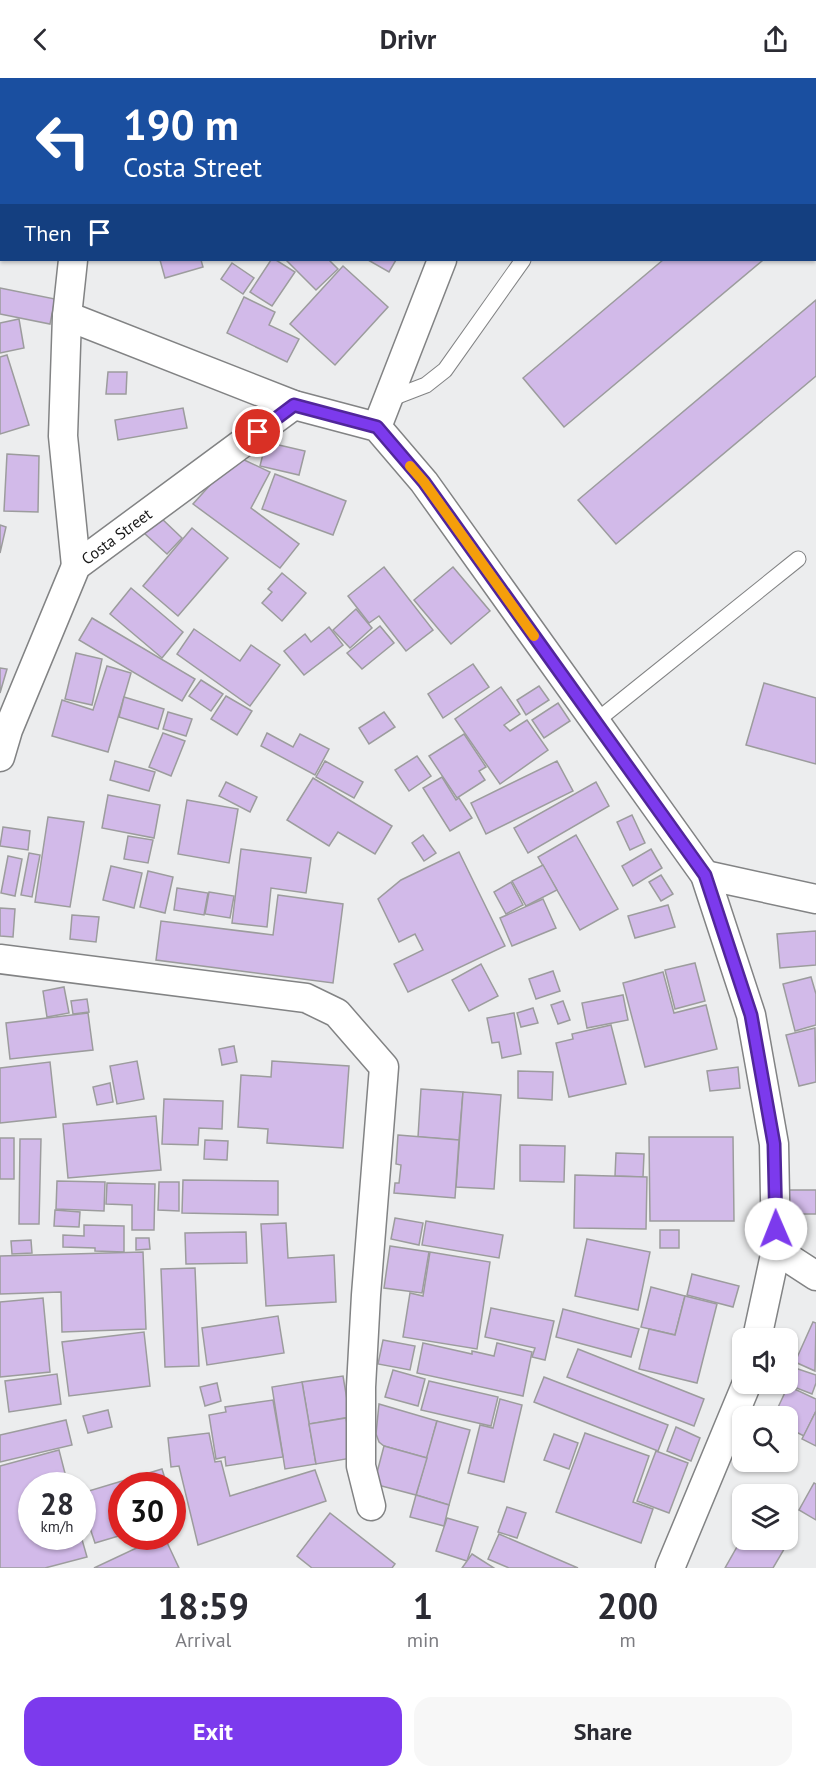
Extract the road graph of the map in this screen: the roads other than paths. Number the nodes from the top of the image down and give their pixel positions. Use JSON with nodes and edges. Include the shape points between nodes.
{"nodes":[{"id":1,"x":73,"y":261,"type":"edge"},
{"id":2,"x":442,"y":261,"type":"edge"},
{"id":3,"x":522,"y":261,"type":"edge"},
{"id":4,"x":68,"y":316,"type":"junction"},
{"id":5,"x":387,"y":400,"type":"junction"},
{"id":6,"x":294,"y":405,"type":"junction"},
{"id":7,"x":377,"y":427,"type":"junction"},
{"id":8,"x":798,"y":559,"type":"dead end"},
{"id":9,"x":76,"y":566,"type":"junction"},
{"id":10,"x":595,"y":722,"type":"junction"},
{"id":11,"x":0,"y":757,"type":"edge"},
{"id":12,"x":705,"y":875,"type":"junction"},
{"id":13,"x":816,"y":899,"type":"edge"},
{"id":14,"x":0,"y":959,"type":"edge"},
{"id":15,"x":776,"y":1250,"type":"junction"},
{"id":16,"x":816,"y":1276,"type":"edge"},
{"id":17,"x":760,"y":1328,"type":"edge"},
{"id":18,"x":742,"y":1394,"type":"edge"},
{"id":19,"x":371,"y":1506,"type":"dead end"},
{"id":20,"x":670,"y":1568,"type":"edge"}],
"edges":[{"from":1,"to":4,"type":"street"},
{"from":2,"to":5,"type":"street"},
{"from":3,"to":5,"type":"lane","via":[[445,370],[426,385]]},
{"from":4,"to":6,"type":"street"},
{"from":4,"to":9,"type":"street","via":[[63,436]]},
{"from":5,"to":7,"type":"street"},
{"from":6,"to":7,"type":"street"},
{"from":6,"to":9,"type":"street","name":"Costa Street"},
{"from":7,"to":10,"type":"street","via":[[424,482]]},
{"from":8,"to":10,"type":"lane"},
{"from":9,"to":11,"type":"street","name":"Costa Street"},
{"from":10,"to":12,"type":"street"},
{"from":12,"to":13,"type":"street"},
{"from":12,"to":15,"type":"street","via":[[751,1015],[774,1144]]},
{"from":14,"to":19,"type":"street","via":[[306,998],[337,1013],[384,1067],[361,1387],[361,1466]]},
{"from":15,"to":16,"type":"street"},
{"from":15,"to":17,"type":"street"},
{"from":18,"to":20,"type":"street"}]}
